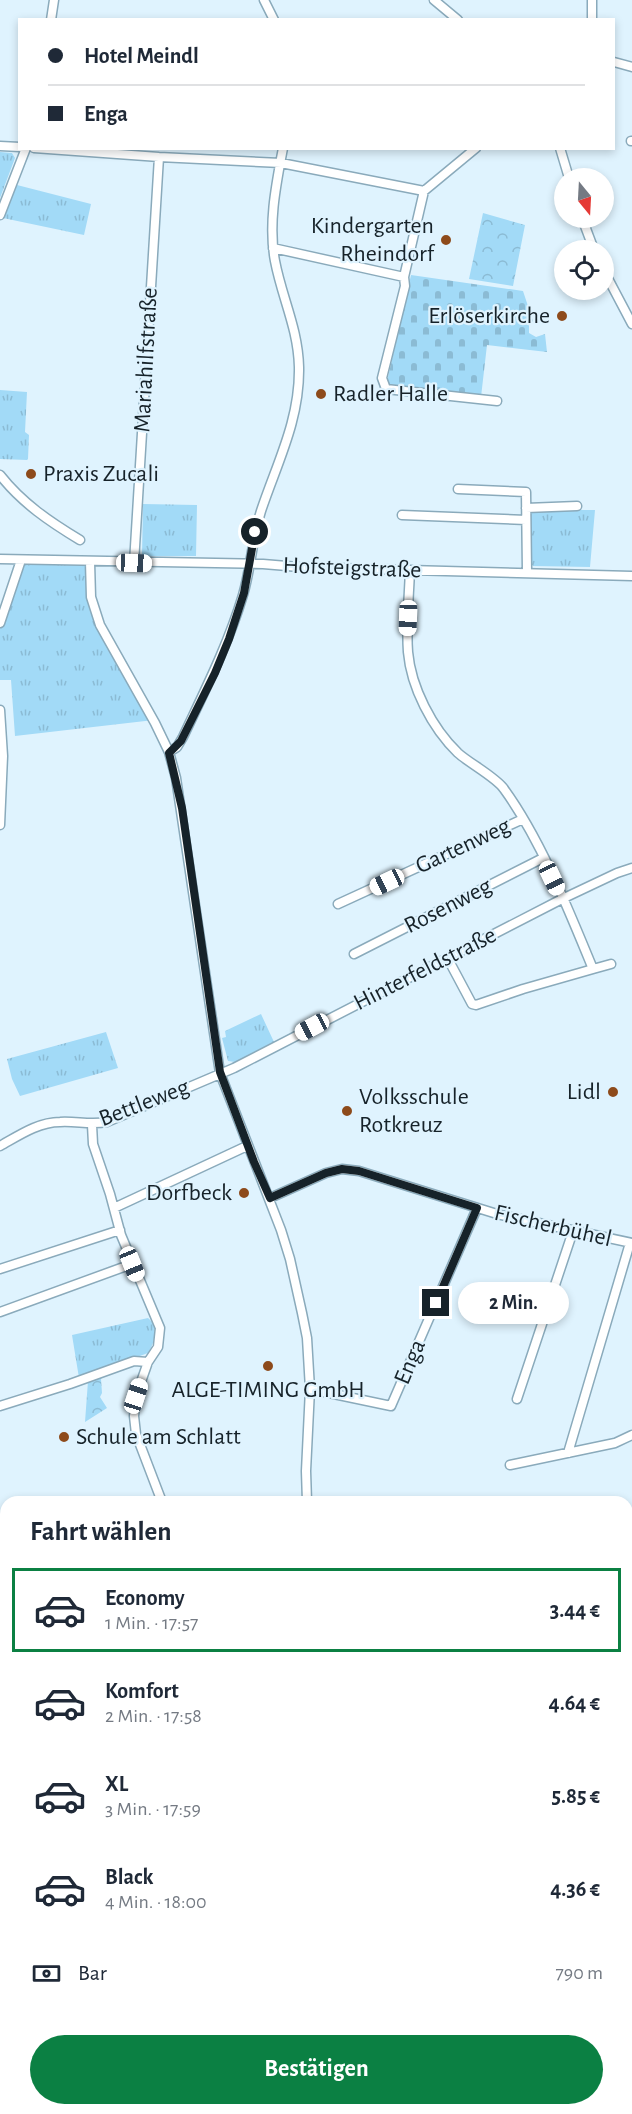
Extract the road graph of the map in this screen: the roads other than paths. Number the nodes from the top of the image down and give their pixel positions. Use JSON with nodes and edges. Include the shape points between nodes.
{"nodes":[{"id":1,"x":54,"y":0,"type":"edge"},
{"id":2,"x":264,"y":0,"type":"edge"},
{"id":3,"x":434,"y":0,"type":"edge"},
{"id":4,"x":591,"y":0,"type":"edge"},
{"id":5,"x":51,"y":18,"type":"edge"},
{"id":6,"x":273,"y":18,"type":"edge"},
{"id":7,"x":456,"y":18,"type":"edge"},
{"id":8,"x":592,"y":18,"type":"edge"},
{"id":9,"x":615,"y":62,"type":"edge"},
{"id":10,"x":632,"y":66,"type":"edge"},
{"id":11,"x":0,"y":146,"type":"edge"},
{"id":12,"x":18,"y":147,"type":"edge"},
{"id":13,"x":25,"y":150,"type":"edge"},
{"id":14,"x":62,"y":150,"type":"edge"},
{"id":15,"x":283,"y":150,"type":"edge"},
{"id":16,"x":474,"y":150,"type":"edge"},
{"id":17,"x":561,"y":150,"type":"edge"},
{"id":18,"x":159,"y":157,"type":"junction"},
{"id":19,"x":280,"y":163,"type":"junction"},
{"id":20,"x":566,"y":168,"type":"edge"},
{"id":21,"x":424,"y":191,"type":"junction"},
{"id":22,"x":0,"y":215,"type":"edge"},
{"id":23,"x":273,"y":248,"type":"junction"},
{"id":24,"x":404,"y":277,"type":"junction"},
{"id":25,"x":614,"y":290,"type":"edge"},
{"id":26,"x":632,"y":324,"type":"edge"},
{"id":27,"x":497,"y":401,"type":"dead end"},
{"id":28,"x":0,"y":476,"type":"edge"},
{"id":29,"x":458,"y":489,"type":"dead end"},
{"id":30,"x":577,"y":506,"type":"dead end"},
{"id":31,"x":526,"y":508,"type":"junction"},
{"id":32,"x":402,"y":515,"type":"dead end"},
{"id":33,"x":526,"y":520,"type":"junction"},
{"id":34,"x":80,"y":540,"type":"dead end"},
{"id":35,"x":0,"y":559,"type":"edge"},
{"id":36,"x":21,"y":560,"type":"junction"},
{"id":37,"x":90,"y":562,"type":"junction"},
{"id":38,"x":134,"y":563,"type":"junction"},
{"id":39,"x":248,"y":565,"type":"junction"},
{"id":40,"x":410,"y":570,"type":"junction"},
{"id":41,"x":527,"y":572,"type":"junction"},
{"id":42,"x":632,"y":576,"type":"edge"},
{"id":43,"x":0,"y":623,"type":"edge"},
{"id":44,"x":0,"y":710,"type":"edge"},
{"id":45,"x":169,"y":753,"type":"junction"},
{"id":46,"x":523,"y":819,"type":"junction"},
{"id":47,"x":0,"y":825,"type":"edge"},
{"id":48,"x":543,"y":858,"type":"junction"},
{"id":49,"x":632,"y":868,"type":"edge"},
{"id":50,"x":562,"y":899,"type":"junction"},
{"id":51,"x":338,"y":904,"type":"dead end"},
{"id":52,"x":354,"y":954,"type":"dead end"},
{"id":53,"x":448,"y":959,"type":"junction"},
{"id":54,"x":611,"y":964,"type":"dead end"},
{"id":55,"x":593,"y":969,"type":"junction"},
{"id":56,"x":220,"y":1072,"type":"junction"},
{"id":57,"x":92,"y":1125,"type":"junction"},
{"id":58,"x":0,"y":1146,"type":"edge"},
{"id":59,"x":248,"y":1146,"type":"junction"},
{"id":60,"x":270,"y":1198,"type":"junction"},
{"id":61,"x":114,"y":1208,"type":"junction"},
{"id":62,"x":477,"y":1208,"type":"junction"},
{"id":63,"x":120,"y":1230,"type":"junction"},
{"id":64,"x":573,"y":1231,"type":"junction"},
{"id":65,"x":631,"y":1243,"type":"edge"},
{"id":66,"x":132,"y":1264,"type":"junction"},
{"id":67,"x":0,"y":1269,"type":"edge"},
{"id":68,"x":0,"y":1312,"type":"edge"},
{"id":69,"x":148,"y":1362,"type":"junction"},
{"id":70,"x":310,"y":1389,"type":"junction"},
{"id":71,"x":517,"y":1399,"type":"dead end"},
{"id":72,"x":0,"y":1406,"type":"edge"},
{"id":73,"x":632,"y":1435,"type":"edge"},
{"id":74,"x":568,"y":1453,"type":"junction"},
{"id":75,"x":510,"y":1465,"type":"dead end"},
{"id":76,"x":160,"y":1496,"type":"edge"},
{"id":77,"x":307,"y":1496,"type":"edge"}],
"edges":[{"from":1,"to":5,"type":"street"},
{"from":2,"to":6,"type":"street"},
{"from":3,"to":7,"type":"street"},
{"from":4,"to":8,"type":"street"},
{"from":9,"to":10,"type":"street"},
{"from":11,"to":12,"type":"street"},
{"from":13,"to":22,"type":"street"},
{"from":14,"to":18,"type":"street"},
{"from":15,"to":19,"type":"street"},
{"from":16,"to":21,"type":"street"},
{"from":17,"to":20,"type":"street"},
{"from":18,"to":19,"type":"street"},
{"from":18,"to":38,"type":"street","name":"Mariahilfstraße"},
{"from":19,"to":21,"type":"street"},
{"from":19,"to":23,"type":"street","via":[[273,209]]},
{"from":21,"to":24,"type":"street"},
{"from":23,"to":24,"type":"street"},
{"from":23,"to":39,"type":"street","via":[[294,323],[299,369],[296,408]]},
{"from":24,"to":27,"type":"street","via":[[383,385],[386,389]]},
{"from":25,"to":26,"type":"street"},
{"from":28,"to":34,"type":"street","via":[[33,509]]},
{"from":29,"to":31,"type":"street","via":[[526,492]]},
{"from":30,"to":31,"type":"street"},
{"from":31,"to":33,"type":"street"},
{"from":32,"to":33,"type":"street"},
{"from":33,"to":41,"type":"street"},
{"from":35,"to":36,"type":"street","name":"Hofsteigstraße"},
{"from":36,"to":37,"type":"street","name":"Hofsteigstraße"},
{"from":36,"to":43,"type":"street"},
{"from":37,"to":38,"type":"street","name":"Hofsteigstraße"},
{"from":37,"to":45,"type":"street","via":[[91,597],[100,625]]},
{"from":38,"to":39,"type":"street","name":"Hofsteigstraße"},
{"from":39,"to":40,"type":"street","name":"Hofsteigstraße"},
{"from":39,"to":45,"type":"street","via":[[244,593],[215,673],[181,741]]},
{"from":40,"to":41,"type":"street","name":"Hofsteigstraße"},
{"from":40,"to":46,"type":"street","via":[[408,650],[411,673],[421,697],[442,734],[458,753],[502,786]]},
{"from":41,"to":42,"type":"street","name":"Hofsteigstraße"},
{"from":44,"to":47,"type":"street"},
{"from":45,"to":56,"type":"street","via":[[182,808]]},
{"from":46,"to":48,"type":"street"},
{"from":46,"to":51,"type":"street","name":"Gartenweg"},
{"from":48,"to":50,"type":"street"},
{"from":48,"to":52,"type":"street","name":"Rosenweg"},
{"from":49,"to":50,"type":"street","name":"Hinterfeldstraße"},
{"from":50,"to":53,"type":"street","name":"Hinterfeldstraße"},
{"from":50,"to":55,"type":"street"},
{"from":53,"to":55,"type":"street","via":[[476,1005]]},
{"from":53,"to":56,"type":"street","name":"Hinterfeldstraße"},
{"from":54,"to":55,"type":"street"},
{"from":56,"to":57,"type":"street","name":"Bettleweg"},
{"from":56,"to":59,"type":"street"},
{"from":57,"to":58,"type":"street","name":"Bettleweg","via":[[48,1123]]},
{"from":57,"to":61,"type":"street","via":[[93,1144]]},
{"from":59,"to":60,"type":"street"},
{"from":59,"to":61,"type":"street"},
{"from":60,"to":62,"type":"street","name":"Fischerbühel","via":[[342,1169]]},
{"from":60,"to":70,"type":"street","via":[[297,1286],[307,1338]]},
{"from":61,"to":63,"type":"street"},
{"from":62,"to":64,"type":"street","name":"Fischerbühel"},
{"from":62,"to":70,"type":"street","name":"Enga","via":[[391,1406]]},
{"from":63,"to":66,"type":"street"},
{"from":63,"to":67,"type":"street"},
{"from":64,"to":65,"type":"street","name":"Fischerbühel"},
{"from":64,"to":71,"type":"street"},
{"from":65,"to":74,"type":"street"},
{"from":66,"to":68,"type":"street"},
{"from":66,"to":69,"type":"street","via":[[160,1328],[158,1347]]},
{"from":69,"to":72,"type":"street","via":[[134,1361]]},
{"from":69,"to":76,"type":"street","via":[[136,1396],[134,1416],[136,1434]]},
{"from":70,"to":77,"type":"street"},
{"from":73,"to":74,"type":"street","via":[[615,1443]]},
{"from":74,"to":75,"type":"street"}]}
